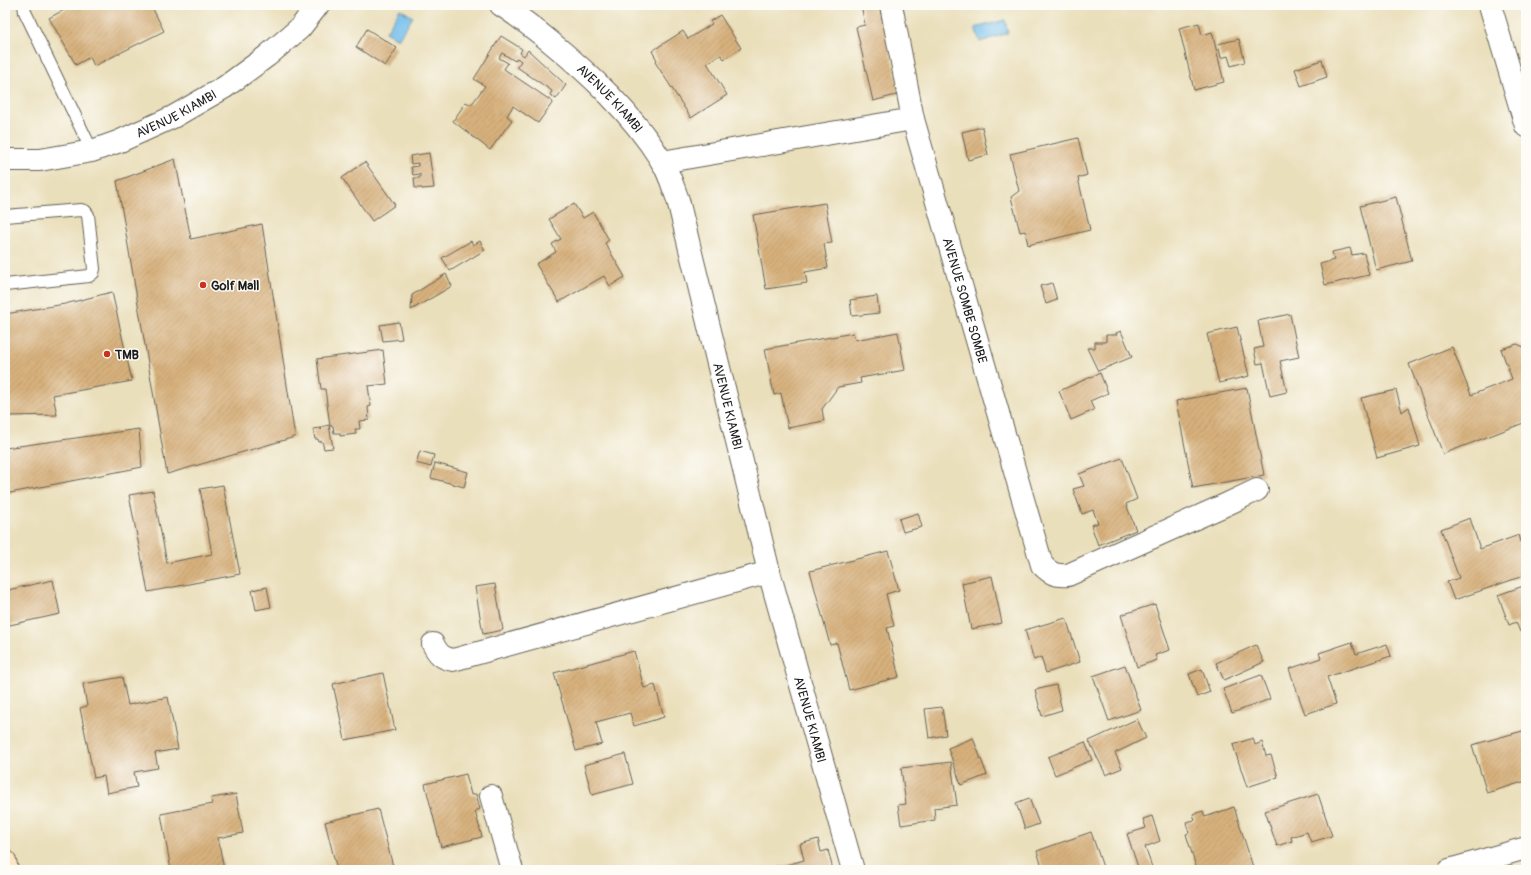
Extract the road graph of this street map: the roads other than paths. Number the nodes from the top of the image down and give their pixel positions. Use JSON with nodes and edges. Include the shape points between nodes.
{"nodes":[{"id":1,"x":24,"y":5,"type":"edge"},
{"id":2,"x":318,"y":5,"type":"edge"},
{"id":3,"x":501,"y":5,"type":"edge"},
{"id":4,"x":892,"y":5,"type":"edge"},
{"id":5,"x":1490,"y":5,"type":"edge"},
{"id":6,"x":913,"y":119,"type":"junction"},
{"id":7,"x":1526,"y":126,"type":"edge"},
{"id":8,"x":92,"y":151,"type":"junction"},
{"id":9,"x":5,"y":160,"type":"edge"},
{"id":10,"x":662,"y":162,"type":"junction"},
{"id":11,"x":5,"y":216,"type":"edge"},
{"id":12,"x":5,"y":284,"type":"edge"},
{"id":13,"x":1257,"y":490,"type":"dead end"},
{"id":14,"x":769,"y":572,"type":"junction"},
{"id":15,"x":433,"y":644,"type":"dead end"},
{"id":16,"x":491,"y":796,"type":"dead end"},
{"id":17,"x":1526,"y":848,"type":"edge"},
{"id":18,"x":5,"y":862,"type":"edge"},
{"id":19,"x":7,"y":870,"type":"edge"},
{"id":20,"x":512,"y":870,"type":"edge"},
{"id":21,"x":853,"y":870,"type":"edge"},
{"id":22,"x":1449,"y":870,"type":"edge"}],
"edges":[{"from":1,"to":8,"type":"lane","via":[[25,12]]},
{"from":2,"to":8,"type":"street","name":"AVENUE KIAMBI","via":[[300,28],[225,87],[167,120]]},
{"from":3,"to":10,"type":"street","name":"AVENUE KIAMBI","via":[[570,57],[606,91],[642,132]]},
{"from":4,"to":6,"type":"street","name":"AVENUE SOMBE SOMBE"},
{"from":5,"to":7,"type":"street"},
{"from":6,"to":10,"type":"street"},
{"from":6,"to":13,"type":"street","name":"AVENUE SOMBE SOMBE","via":[[1042,566],[1053,574],[1068,575]]},
{"from":8,"to":9,"type":"street","name":"AVENUE KIAMBI","via":[[40,160]]},
{"from":10,"to":14,"type":"street","name":"AVENUE KIAMBI","via":[[678,200]]},
{"from":11,"to":12,"type":"lane","via":[[85,211],[88,215],[94,269],[89,276]]},
{"from":14,"to":15,"type":"street","via":[[453,660],[438,654]]},
{"from":14,"to":21,"type":"street","name":"AVENUE KIAMBI"},
{"from":16,"to":20,"type":"street"},
{"from":17,"to":22,"type":"street"},
{"from":18,"to":19,"type":"main road"}]}
